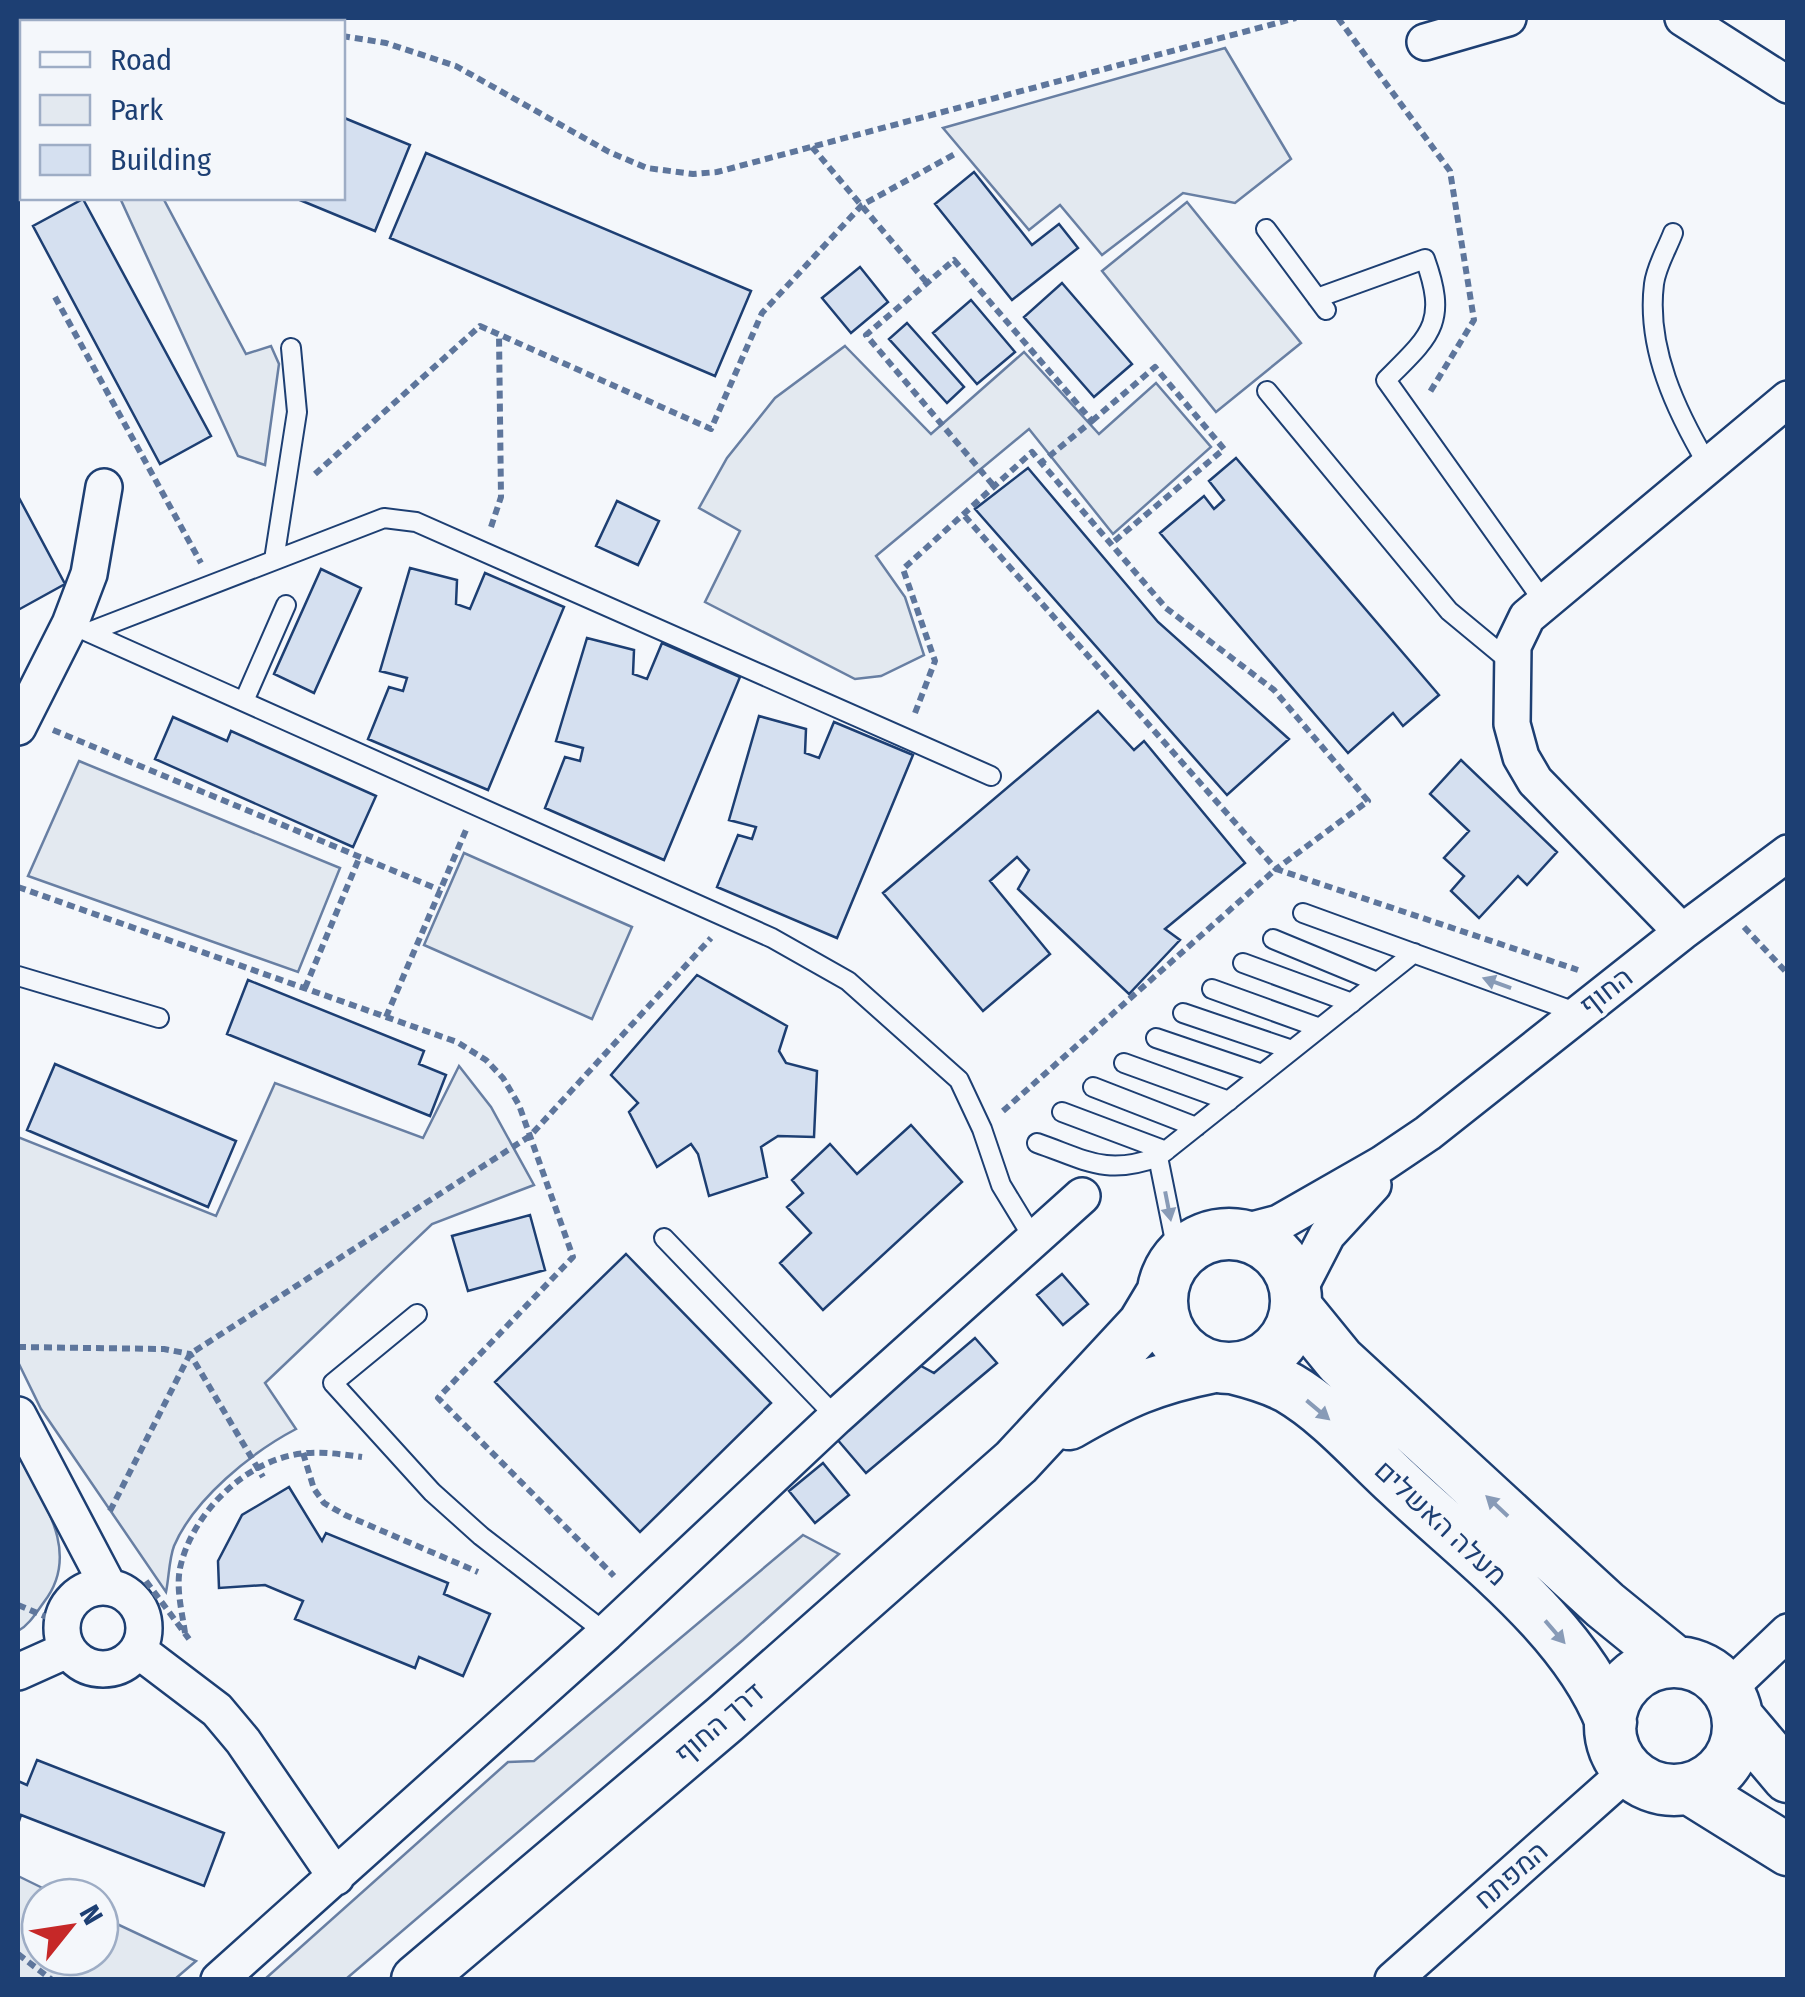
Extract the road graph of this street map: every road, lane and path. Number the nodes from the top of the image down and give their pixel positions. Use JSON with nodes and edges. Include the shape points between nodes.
{"nodes":[{"id":1,"x":1296,"y":18,"type":"edge"},
{"id":2,"x":1338,"y":18,"type":"edge"},
{"id":3,"x":1508,"y":18,"type":"edge"},
{"id":4,"x":1683,"y":18,"type":"edge"},
{"id":5,"x":345,"y":36,"type":"edge"},
{"id":6,"x":1425,"y":42,"type":"dead end"},
{"id":7,"x":1788,"y":85,"type":"edge"},
{"id":8,"x":812,"y":147,"type":"junction"},
{"id":9,"x":955,"y":154,"type":"dead end"},
{"id":10,"x":862,"y":205,"type":"junction"},
{"id":11,"x":1266,"y":230,"type":"dead end"},
{"id":12,"x":1673,"y":233,"type":"dead end"},
{"id":13,"x":927,"y":283,"type":"junction"},
{"id":14,"x":55,"y":297,"type":"dead end"},
{"id":15,"x":499,"y":334,"type":"junction"},
{"id":16,"x":291,"y":348,"type":"dead end"},
{"id":17,"x":1267,"y":391,"type":"dead end"},
{"id":18,"x":1788,"y":399,"type":"edge"},
{"id":19,"x":1413,"y":418,"type":"junction"},
{"id":20,"x":1092,"y":421,"type":"junction"},
{"id":21,"x":1041,"y":464,"type":"junction"},
{"id":22,"x":1708,"y":465,"type":"junction"},
{"id":23,"x":994,"y":485,"type":"junction"},
{"id":24,"x":104,"y":487,"type":"dead end"},
{"id":25,"x":286,"y":499,"type":"junction"},
{"id":26,"x":962,"y":513,"type":"junction"},
{"id":27,"x":1112,"y":544,"type":"junction"},
{"id":28,"x":482,"y":552,"type":"junction"},
{"id":29,"x":274,"y":560,"type":"junction"},
{"id":30,"x":212,"y":584,"type":"junction"},
{"id":31,"x":1544,"y":602,"type":"junction"},
{"id":32,"x":286,"y":605,"type":"dead end"},
{"id":33,"x":80,"y":628,"type":"junction"},
{"id":34,"x":1512,"y":664,"type":"junction"},
{"id":35,"x":244,"y":701,"type":"junction"},
{"id":36,"x":20,"y":722,"type":"edge"},
{"id":37,"x":905,"y":738,"type":"junction"},
{"id":38,"x":991,"y":776,"type":"dead end"},
{"id":39,"x":476,"y":806,"type":"junction"},
{"id":40,"x":1788,"y":853,"type":"edge"},
{"id":41,"x":360,"y":856,"type":"junction"},
{"id":42,"x":18,"y":887,"type":"edge"},
{"id":43,"x":440,"y":890,"type":"junction"},
{"id":44,"x":1722,"y":904,"type":"junction"},
{"id":45,"x":1303,"y":913,"type":"dead end"},
{"id":46,"x":728,"y":919,"type":"junction"},
{"id":47,"x":1682,"y":932,"type":"junction"},
{"id":48,"x":1273,"y":939,"type":"dead end"},
{"id":49,"x":1414,"y":954,"type":"junction"},
{"id":50,"x":1244,"y":963,"type":"dead end"},
{"id":51,"x":1788,"y":974,"type":"edge"},
{"id":52,"x":18,"y":976,"type":"edge"},
{"id":53,"x":1377,"y":982,"type":"junction"},
{"id":54,"x":305,"y":988,"type":"junction"},
{"id":55,"x":1212,"y":988,"type":"dead end"},
{"id":56,"x":1352,"y":1003,"type":"junction"},
{"id":57,"x":1183,"y":1013,"type":"dead end"},
{"id":58,"x":1579,"y":1013,"type":"junction"},
{"id":59,"x":386,"y":1016,"type":"junction"},
{"id":60,"x":159,"y":1018,"type":"dead end"},
{"id":61,"x":1320,"y":1028,"type":"junction"},
{"id":62,"x":1156,"y":1038,"type":"dead end"},
{"id":63,"x":1292,"y":1050,"type":"junction"},
{"id":64,"x":1124,"y":1063,"type":"dead end"},
{"id":65,"x":1262,"y":1074,"type":"junction"},
{"id":66,"x":1093,"y":1087,"type":"dead end"},
{"id":67,"x":1229,"y":1101,"type":"junction"},
{"id":68,"x":1062,"y":1112,"type":"dead end"},
{"id":69,"x":1196,"y":1127,"type":"junction"},
{"id":70,"x":1428,"y":1133,"type":"junction"},
{"id":71,"x":530,"y":1136,"type":"junction"},
{"id":72,"x":1037,"y":1143,"type":"dead end"},
{"id":73,"x":1162,"y":1154,"type":"junction"},
{"id":74,"x":1082,"y":1196,"type":"dead end"},
{"id":75,"x":1236,"y":1234,"type":"junction"},
{"id":76,"x":664,"y":1238,"type":"dead end"},
{"id":77,"x":1035,"y":1241,"type":"junction"},
{"id":78,"x":1170,"y":1276,"type":"junction"},
{"id":79,"x":1295,"y":1302,"type":"junction"},
{"id":80,"x":417,"y":1314,"type":"dead end"},
{"id":81,"x":18,"y":1348,"type":"edge"},
{"id":82,"x":190,"y":1354,"type":"junction"},
{"id":83,"x":1223,"y":1368,"type":"junction"},
{"id":84,"x":18,"y":1415,"type":"edge"},
{"id":85,"x":836,"y":1417,"type":"junction"},
{"id":86,"x":303,"y":1454,"type":"junction"},
{"id":87,"x":1016,"y":1462,"type":"junction"},
{"id":88,"x":406,"y":1463,"type":"junction"},
{"id":89,"x":258,"y":1468,"type":"junction"},
{"id":90,"x":263,"y":1477,"type":"dead end"},
{"id":91,"x":90,"y":1552,"type":"junction"},
{"id":92,"x":485,"y":1575,"type":"dead end"},
{"id":93,"x":108,"y":1586,"type":"junction"},
{"id":94,"x":638,"y":1602,"type":"junction"},
{"id":95,"x":18,"y":1605,"type":"edge"},
{"id":96,"x":606,"y":1632,"type":"junction"},
{"id":97,"x":1788,"y":1632,"type":"edge"},
{"id":98,"x":185,"y":1634,"type":"dead end"},
{"id":99,"x":64,"y":1637,"type":"junction"},
{"id":100,"x":138,"y":1650,"type":"junction"},
{"id":101,"x":1675,"y":1662,"type":"junction"},
{"id":102,"x":18,"y":1672,"type":"edge"},
{"id":103,"x":1732,"y":1704,"type":"junction"},
{"id":104,"x":1611,"y":1722,"type":"junction"},
{"id":105,"x":1628,"y":1771,"type":"junction"},
{"id":106,"x":1788,"y":1777,"type":"edge"},
{"id":107,"x":1690,"y":1789,"type":"junction"},
{"id":108,"x":1788,"y":1850,"type":"edge"},
{"id":109,"x":336,"y":1877,"type":"junction"},
{"id":110,"x":18,"y":1954,"type":"edge"},
{"id":111,"x":52,"y":1980,"type":"edge"},
{"id":112,"x":219,"y":1980,"type":"edge"},
{"id":113,"x":417,"y":1980,"type":"edge"},
{"id":114,"x":1393,"y":1980,"type":"edge"}],
"edges":[{"from":1,"to":8,"type":"path"},
{"from":2,"to":19,"type":"path","via":[[1450,170],[1474,320]]},
{"from":3,"to":6,"type":"street"},
{"from":4,"to":7,"type":"street"},
{"from":5,"to":8,"type":"path","via":[[456,66],[647,168],[718,172]]},
{"from":8,"to":10,"type":"path"},
{"from":9,"to":10,"type":"path"},
{"from":10,"to":13,"type":"path"},
{"from":10,"to":15,"type":"path","via":[[762,313],[710,429]]},
{"from":11,"to":19,"type":"lane","via":[[1321,304],[1425,259],[1437,293],[1434,321],[1386,380]]},
{"from":12,"to":22,"type":"lane","via":[[1654,280],[1652,322],[1666,380]]},
{"from":13,"to":20,"type":"path","via":[[954,260]]},
{"from":13,"to":23,"type":"path","via":[[866,336]]},
{"from":14,"to":30,"type":"path"},
{"from":15,"to":25,"type":"path","via":[[480,326]]},
{"from":15,"to":28,"type":"path","via":[[501,497]]},
{"from":16,"to":25,"type":"lane","via":[[297,412]]},
{"from":17,"to":34,"type":"lane","via":[[1449,611]]},
{"from":18,"to":22,"type":"street"},
{"from":19,"to":31,"type":"lane"},
{"from":20,"to":21,"type":"path"},
{"from":20,"to":27,"type":"path","via":[[1155,367],[1224,449]]},
{"from":21,"to":23,"type":"path","via":[[1032,452]]},
{"from":21,"to":27,"type":"path"},
{"from":22,"to":31,"type":"street"},
{"from":23,"to":26,"type":"path"},
{"from":24,"to":33,"type":"street"},
{"from":25,"to":29,"type":"lane"},
{"from":26,"to":27,"type":"path","via":[[1276,869],[1368,801],[1274,690],[1166,608]]},
{"from":26,"to":37,"type":"path","via":[[903,569],[936,661]]},
{"from":28,"to":29,"type":"lane","via":[[416,522],[384,518]]},
{"from":28,"to":37,"type":"lane"},
{"from":29,"to":30,"type":"lane"},
{"from":30,"to":33,"type":"lane"},
{"from":31,"to":34,"type":"street","via":[[1527,617]]},
{"from":32,"to":35,"type":"lane"},
{"from":33,"to":35,"type":"lane"},
{"from":33,"to":36,"type":"street"},
{"from":34,"to":47,"type":"street","via":[[1512,724],[1535,781]]},
{"from":35,"to":39,"type":"lane"},
{"from":36,"to":41,"type":"path"},
{"from":37,"to":38,"type":"lane"},
{"from":39,"to":43,"type":"path"},
{"from":39,"to":46,"type":"lane"},
{"from":40,"to":44,"type":"street","name":"החוף"},
{"from":41,"to":43,"type":"path"},
{"from":41,"to":54,"type":"path"},
{"from":42,"to":54,"type":"path"},
{"from":43,"to":59,"type":"path"},
{"from":44,"to":47,"type":"street","name":"החוף"},
{"from":44,"to":51,"type":"path"},
{"from":45,"to":49,"type":"lane"},
{"from":46,"to":71,"type":"path"},
{"from":46,"to":77,"type":"lane","via":[[848,981],[959,1080],[1001,1185]]},
{"from":47,"to":58,"type":"street","name":"החוף"},
{"from":48,"to":53,"type":"lane"},
{"from":49,"to":53,"type":"lane"},
{"from":58,"to":49,"type":"lane","one_way":true},
{"from":50,"to":56,"type":"lane"},
{"from":52,"to":60,"type":"lane"},
{"from":53,"to":56,"type":"lane"},
{"from":54,"to":59,"type":"path"},
{"from":55,"to":61,"type":"lane"},
{"from":56,"to":61,"type":"lane"},
{"from":57,"to":63,"type":"lane"},
{"from":58,"to":70,"type":"street","name":"החוף"},
{"from":59,"to":71,"type":"path","via":[[486,1060],[519,1104]]},
{"from":61,"to":63,"type":"lane"},
{"from":62,"to":65,"type":"lane"},
{"from":63,"to":65,"type":"lane"},
{"from":64,"to":67,"type":"lane"},
{"from":65,"to":67,"type":"lane"},
{"from":66,"to":69,"type":"lane"},
{"from":67,"to":69,"type":"lane"},
{"from":68,"to":73,"type":"lane"},
{"from":69,"to":73,"type":"lane"},
{"from":70,"to":75,"type":"street","name":"החוף","via":[[1279,1224]]},
{"from":70,"to":79,"type":"street","name":"החוף","via":[[1327,1235]]},
{"from":71,"to":82,"type":"path"},
{"from":71,"to":94,"type":"path","via":[[573,1257],[438,1398]]},
{"from":72,"to":73,"type":"lane","via":[[1107,1168]]},
{"from":73,"to":78,"type":"lane","one_way":true},
{"from":74,"to":77,"type":"street"},
{"from":75,"to":78,"type":"street","via":[[1194,1242]]},
{"from":75,"to":79,"type":"street","via":[[1275,1252],[1288,1268]]},
{"from":76,"to":85,"type":"lane"},
{"from":77,"to":85,"type":"street"},
{"from":78,"to":83,"type":"street","via":[[1164,1317],[1172,1337],[1183,1351]]},
{"from":78,"to":87,"type":"street","name":"דרך החוף","via":[[1143,1325]]},
{"from":79,"to":83,"type":"street","via":[[1291,1326],[1268,1356]]},
{"from":101,"to":79,"type":"street","name":"מעלה האשלים","one_way":true,"via":[[1604,1605],[1340,1361]]},
{"from":80,"to":88,"type":"lane","via":[[333,1383]]},
{"from":81,"to":82,"type":"path"},
{"from":82,"to":89,"type":"path"},
{"from":82,"to":91,"type":"path"},
{"from":83,"to":87,"type":"street","name":"דרך החוף","via":[[1165,1376],[1124,1392]]},
{"from":83,"to":104,"type":"street","name":"מעלה האשלים","one_way":true,"via":[[1265,1376],[1316,1407],[1544,1619],[1584,1669]]},
{"from":84,"to":91,"type":"street"},
{"from":85,"to":94,"type":"street"},
{"from":86,"to":88,"type":"path"},
{"from":86,"to":89,"type":"path"},
{"from":86,"to":92,"type":"path","via":[[314,1488],[345,1516]]},
{"from":87,"to":113,"type":"street","name":"דרך החוף"},
{"from":88,"to":96,"type":"lane","via":[[480,1536]]},
{"from":89,"to":90,"type":"path"},
{"from":89,"to":98,"type":"path","via":[[218,1498],[180,1564]]},
{"from":91,"to":93,"type":"street"},
{"from":93,"to":99,"type":"street","via":[[72,1600]]},
{"from":93,"to":100,"type":"street","via":[[140,1610]]},
{"from":94,"to":96,"type":"street"},
{"from":95,"to":99,"type":"path"},
{"from":96,"to":109,"type":"street"},
{"from":97,"to":103,"type":"street"},
{"from":99,"to":100,"type":"street","via":[[76,1660],[102,1670]]},
{"from":99,"to":102,"type":"street"},
{"from":100,"to":109,"type":"street","via":[[217,1710]]},
{"from":101,"to":103,"type":"street","via":[[1713,1675]]},
{"from":101,"to":104,"type":"street","via":[[1637,1674],[1621,1690]]},
{"from":103,"to":106,"type":"street"},
{"from":103,"to":107,"type":"street","via":[[1738,1737],[1732,1755],[1708,1782]]},
{"from":104,"to":105,"type":"street","via":[[1616,1753]]},
{"from":105,"to":107,"type":"street","via":[[1647,1784]]},
{"from":105,"to":114,"type":"street","name":"המפתח"},
{"from":107,"to":108,"type":"street"},
{"from":109,"to":112,"type":"street"},
{"from":110,"to":111,"type":"path"}]}
